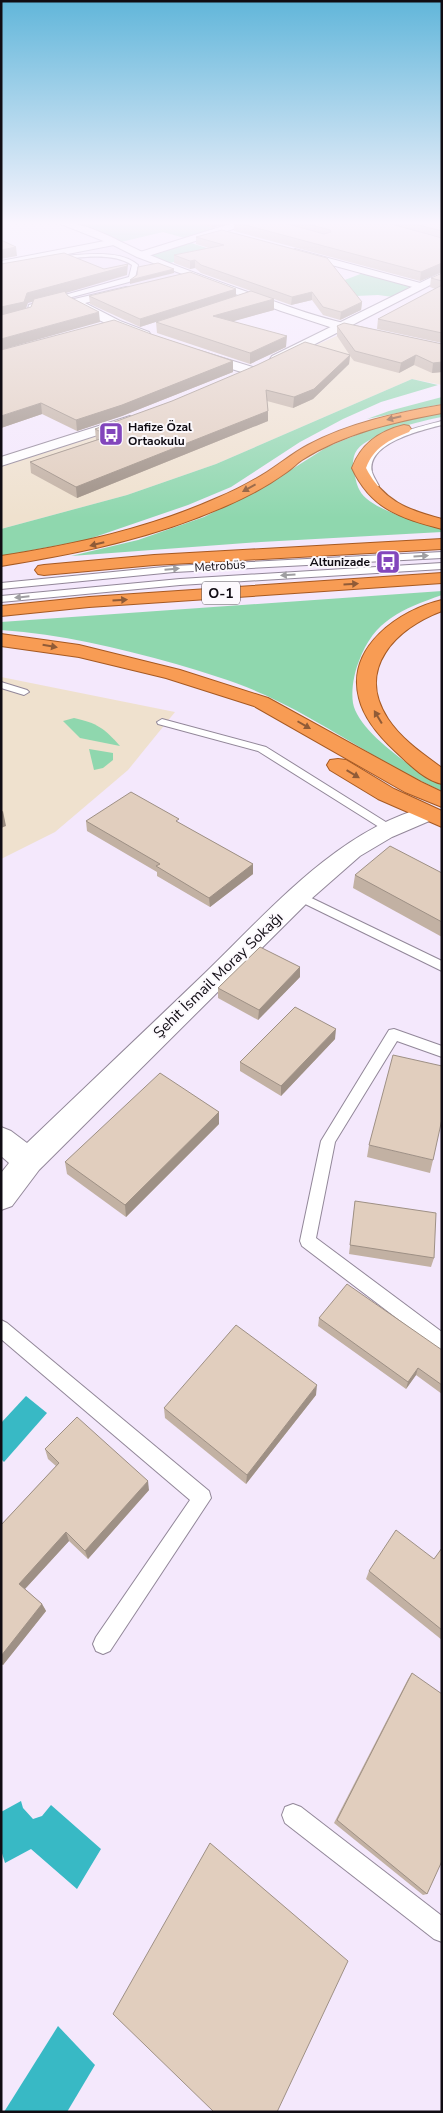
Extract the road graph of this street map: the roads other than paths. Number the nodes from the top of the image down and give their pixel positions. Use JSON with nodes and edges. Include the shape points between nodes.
{"nodes":[{"id":1,"x":110,"y":321,"type":"edge"},
{"id":2,"x":327,"y":321,"type":"edge"},
{"id":3,"x":353,"y":321,"type":"edge"},
{"id":4,"x":116,"y":324,"type":"junction"},
{"id":5,"x":343,"y":326,"type":"junction"},
{"id":6,"x":97,"y":329,"type":"edge"},
{"id":7,"x":157,"y":333,"type":"edge"},
{"id":8,"x":442,"y":349,"type":"edge"},
{"id":9,"x":185,"y":350,"type":"edge"},
{"id":10,"x":259,"y":367,"type":"junction"},
{"id":11,"x":234,"y":378,"type":"edge"},
{"id":12,"x":404,"y":402,"type":"dead end"},
{"id":13,"x":442,"y":409,"type":"edge"},
{"id":14,"x":139,"y":416,"type":"edge"},
{"id":15,"x":442,"y":422,"type":"edge"},
{"id":16,"x":85,"y":436,"type":"junction"},
{"id":17,"x":1,"y":453,"type":"edge"},
{"id":18,"x":296,"y":456,"type":"junction"},
{"id":19,"x":1,"y":462,"type":"edge"},
{"id":20,"x":442,"y":520,"type":"edge"},
{"id":21,"x":442,"y":524,"type":"edge"},
{"id":22,"x":442,"y":544,"type":"edge"},
{"id":23,"x":442,"y":555,"type":"edge"},
{"id":24,"x":1,"y":561,"type":"edge"},
{"id":25,"x":442,"y":566,"type":"edge"},
{"id":26,"x":1,"y":574,"type":"edge"},
{"id":27,"x":442,"y":578,"type":"edge"},
{"id":28,"x":1,"y":586,"type":"edge"},
{"id":29,"x":1,"y":599,"type":"edge"},
{"id":30,"x":442,"y":606,"type":"edge"},
{"id":31,"x":1,"y":611,"type":"edge"},
{"id":32,"x":1,"y":640,"type":"edge"},
{"id":33,"x":1,"y":685,"type":"edge"},
{"id":34,"x":24,"y":692,"type":"dead end"},
{"id":35,"x":162,"y":722,"type":"dead end"},
{"id":36,"x":411,"y":752,"type":"junction"},
{"id":37,"x":442,"y":766,"type":"edge"},
{"id":38,"x":442,"y":778,"type":"edge"},
{"id":39,"x":436,"y":811,"type":"edge"},
{"id":40,"x":391,"y":829,"type":"junction"},
{"id":41,"x":299,"y":896,"type":"junction"},
{"id":42,"x":442,"y":967,"type":"edge"},
{"id":43,"x":442,"y":1052,"type":"edge"},
{"id":44,"x":1,"y":1139,"type":"edge"},
{"id":45,"x":28,"y":1161,"type":"junction"},
{"id":46,"x":1,"y":1197,"type":"edge"},
{"id":47,"x":1,"y":1328,"type":"edge"},
{"id":48,"x":442,"y":1342,"type":"edge"},
{"id":49,"x":103,"y":1644,"type":"dead end"},
{"id":50,"x":293,"y":1815,"type":"dead end"},
{"id":51,"x":442,"y":1931,"type":"edge"}],
"edges":[{"from":1,"to":4,"type":"street"},
{"from":2,"to":5,"type":"street"},
{"from":3,"to":5,"type":"street"},
{"from":4,"to":6,"type":"street"},
{"from":4,"to":7,"type":"street","via":[[140,333]]},
{"from":5,"to":8,"type":"street"},
{"from":5,"to":10,"type":"street"},
{"from":9,"to":10,"type":"street"},
{"from":10,"to":11,"type":"street"},
{"from":12,"to":18,"type":"highway","via":[[338,429]]},
{"from":13,"to":18,"type":"highway","one_way":true,"via":[[360,428]]},
{"from":14,"to":16,"type":"street"},
{"from":15,"to":20,"type":"lane","via":[[405,433],[383,444],[369,458],[367,469],[370,480],[394,503]]},
{"from":15,"to":21,"type":"highway","via":[[385,436],[364,454],[359,468],[365,483],[379,499],[396,510]]},
{"from":16,"to":17,"type":"street"},
{"from":16,"to":19,"type":"street"},
{"from":18,"to":24,"type":"highway","one_way":true,"via":[[281,469],[200,512],[90,546]]},
{"from":22,"to":26,"type":"highway","via":[[154,560]]},
{"from":28,"to":23,"type":"lane","name":"Metrobüs","one_way":true,"via":[[174,569]]},
{"from":25,"to":29,"type":"lane","name":"Metrobüs","one_way":true,"via":[[180,582]]},
{"from":31,"to":27,"type":"highway","number":"O-1","one_way":true},
{"from":36,"to":30,"type":"highway","one_way":true,"via":[[378,719],[370,702],[366,675],[375,650],[387,635],[402,623]]},
{"from":32,"to":39,"type":"highway","one_way":true,"via":[[79,651],[173,674],[253,711],[386,794]]},
{"from":33,"to":34,"type":"lane"},
{"from":35,"to":40,"type":"lane","via":[[262,749]]},
{"from":36,"to":37,"type":"highway"},
{"from":36,"to":38,"type":"highway"},
{"from":39,"to":40,"type":"street","name":"Şehit İsmail Moray Sokağı"},
{"from":40,"to":41,"type":"street","name":"Şehit İsmail Moray Sokağı","via":[[352,851]]},
{"from":41,"to":42,"type":"lane"},
{"from":41,"to":45,"type":"street","name":"Şehit İsmail Moray Sokağı"},
{"from":43,"to":48,"type":"lane","via":[[394,1034],[328,1141],[308,1241]]},
{"from":44,"to":45,"type":"street"},
{"from":45,"to":46,"type":"street","name":"Şehit İsmail Moray Sokağı"},
{"from":47,"to":49,"type":"lane","via":[[202,1498]]},
{"from":50,"to":51,"type":"lane"}]}
